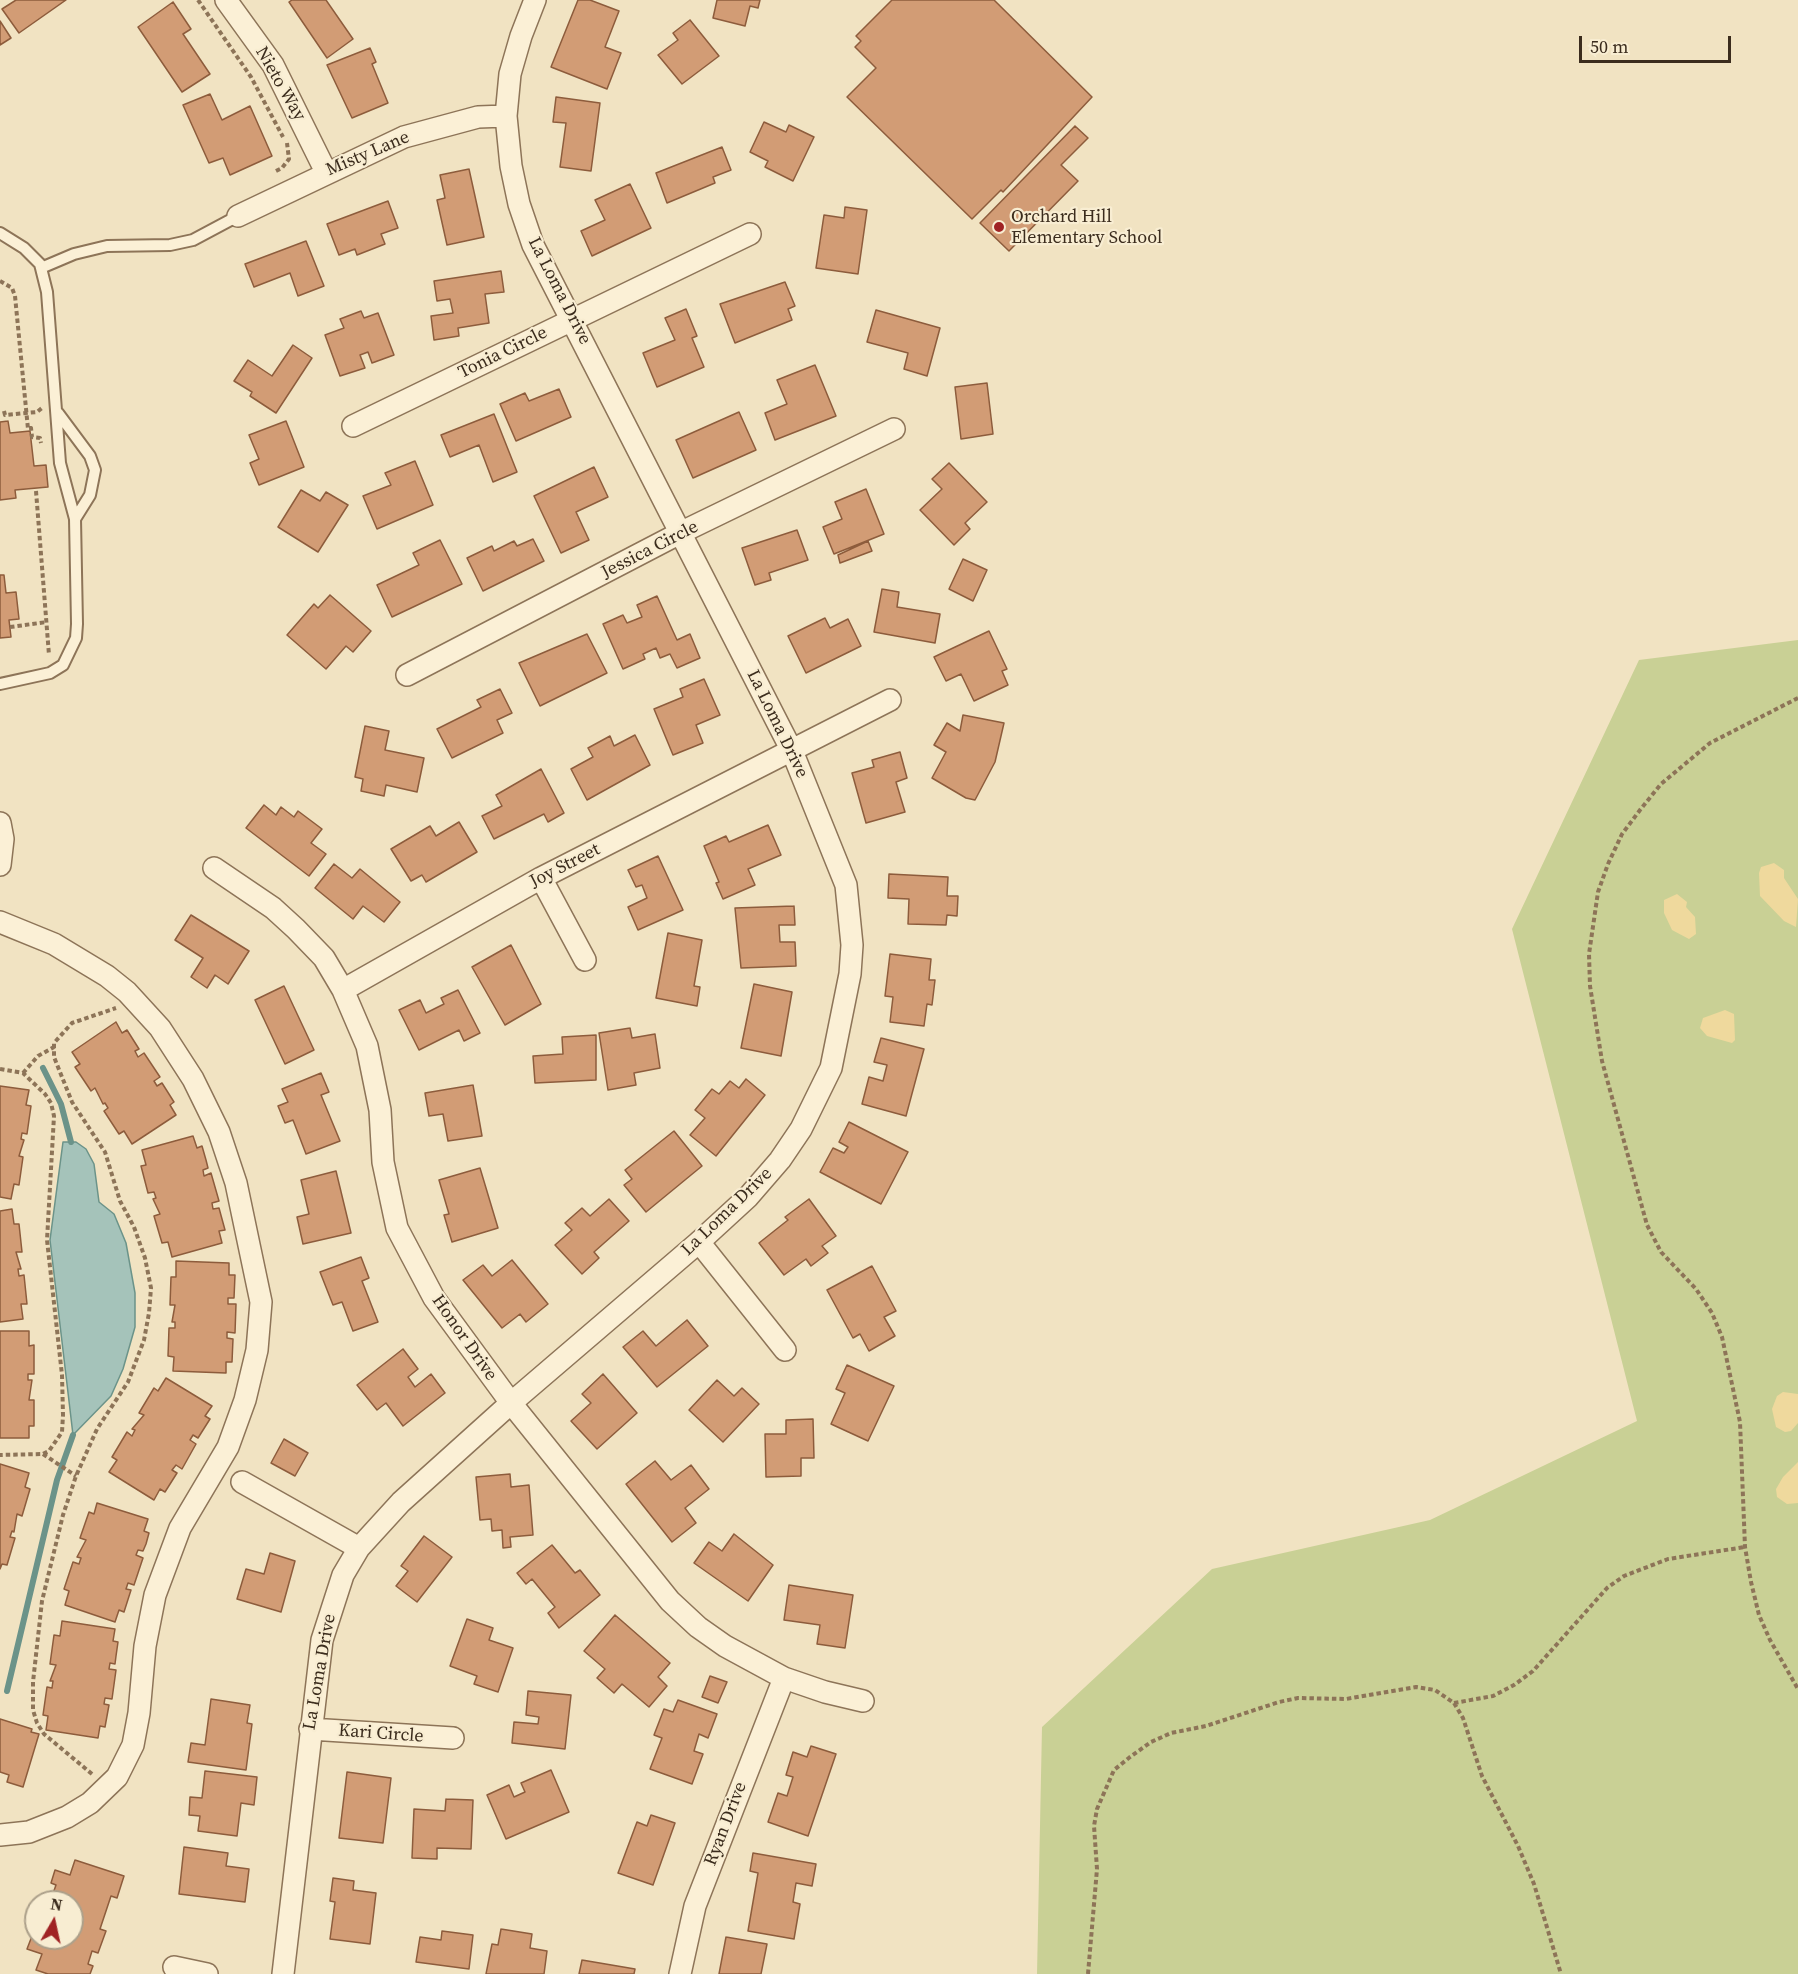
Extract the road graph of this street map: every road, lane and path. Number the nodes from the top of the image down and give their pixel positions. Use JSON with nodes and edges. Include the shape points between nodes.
{"nodes":[{"id":1,"x":198,"y":0,"type":"edge"},
{"id":2,"x":226,"y":0,"type":"edge"},
{"id":3,"x":535,"y":0,"type":"edge"},
{"id":4,"x":506,"y":116,"type":"junction"},
{"id":5,"x":276,"y":171,"type":"dead end"},
{"id":6,"x":326,"y":172,"type":"junction"},
{"id":7,"x":238,"y":216,"type":"joint"},
{"id":8,"x":0,"y":233,"type":"edge"},
{"id":9,"x":750,"y":234,"type":"dead end"},
{"id":10,"x":41,"y":268,"type":"junction"},
{"id":11,"x":0,"y":281,"type":"edge"},
{"id":12,"x":573,"y":319,"type":"junction"},
{"id":13,"x":45,"y":403,"type":"dead end"},
{"id":14,"x":4,"y":411,"type":"dead end"},
{"id":15,"x":57,"y":412,"type":"junction"},
{"id":16,"x":26,"y":413,"type":"junction"},
{"id":17,"x":353,"y":426,"type":"dead end"},
{"id":18,"x":894,"y":429,"type":"dead end"},
{"id":19,"x":42,"y":448,"type":"dead end"},
{"id":20,"x":36,"y":491,"type":"dead end"},
{"id":21,"x":75,"y":519,"type":"junction"},
{"id":22,"x":682,"y":532,"type":"junction"},
{"id":23,"x":47,"y":622,"type":"junction"},
{"id":24,"x":10,"y":627,"type":"dead end"},
{"id":25,"x":42,"y":660,"type":"dead end"},
{"id":26,"x":407,"y":675,"type":"dead end"},
{"id":27,"x":0,"y":684,"type":"edge"},
{"id":28,"x":1798,"y":698,"type":"edge"},
{"id":29,"x":890,"y":700,"type":"dead end"},
{"id":30,"x":792,"y":751,"type":"junction"},
{"id":31,"x":0,"y":823,"type":"edge"},
{"id":32,"x":0,"y":865,"type":"edge"},
{"id":33,"x":214,"y":868,"type":"dead end"},
{"id":34,"x":542,"y":878,"type":"junction"},
{"id":35,"x":0,"y":922,"type":"edge"},
{"id":36,"x":585,"y":960,"type":"dead end"},
{"id":37,"x":343,"y":990,"type":"junction"},
{"id":38,"x":136,"y":1002,"type":"junction"},
{"id":39,"x":54,"y":1047,"type":"junction"},
{"id":40,"x":0,"y":1069,"type":"edge"},
{"id":41,"x":23,"y":1073,"type":"junction"},
{"id":42,"x":699,"y":1242,"type":"junction"},
{"id":43,"x":784,"y":1350,"type":"dead end"},
{"id":44,"x":511,"y":1403,"type":"junction"},
{"id":45,"x":43,"y":1454,"type":"junction"},
{"id":46,"x":0,"y":1455,"type":"edge"},
{"id":47,"x":75,"y":1476,"type":"junction"},
{"id":48,"x":242,"y":1482,"type":"dead end"},
{"id":49,"x":1745,"y":1547,"type":"junction"},
{"id":50,"x":359,"y":1548,"type":"junction"},
{"id":51,"x":784,"y":1678,"type":"junction"},
{"id":52,"x":1798,"y":1689,"type":"edge"},
{"id":53,"x":863,"y":1701,"type":"dead end"},
{"id":54,"x":1454,"y":1703,"type":"junction"},
{"id":55,"x":310,"y":1729,"type":"junction"},
{"id":56,"x":453,"y":1738,"type":"dead end"},
{"id":57,"x":107,"y":1786,"type":"junction"},
{"id":58,"x":0,"y":1835,"type":"edge"},
{"id":59,"x":174,"y":1967,"type":"dead end"},
{"id":60,"x":207,"y":1974,"type":"edge"},
{"id":61,"x":283,"y":1974,"type":"edge"},
{"id":62,"x":680,"y":1974,"type":"edge"},
{"id":63,"x":1088,"y":1974,"type":"edge"},
{"id":64,"x":1561,"y":1974,"type":"edge"}],
"edges":[{"from":1,"to":5,"type":"path","via":[[251,77],[288,146],[286,164]]},
{"from":2,"to":6,"type":"street","name":"Nieto Way","via":[[273,65]]},
{"from":3,"to":4,"type":"street","name":"La Loma Drive","via":[[510,74]]},
{"from":4,"to":6,"type":"street","name":"Misty Lane","via":[[478,117],[404,137]]},
{"from":4,"to":12,"type":"street","name":"La Loma Drive","via":[[519,204],[533,245]]},
{"from":6,"to":7,"type":"street","name":"Misty Lane"},
{"from":7,"to":10,"type":"lane","via":[[193,240],[170,245],[107,246]]},
{"from":8,"to":10,"type":"lane","via":[[24,248]]},
{"from":9,"to":12,"type":"street","name":"Tonia Circle"},
{"from":10,"to":15,"type":"lane","via":[[47,292]]},
{"from":11,"to":16,"type":"path","via":[[12,288],[15,296]]},
{"from":12,"to":17,"type":"street","name":"Tonia Circle"},
{"from":12,"to":22,"type":"street","name":"La Loma Drive"},
{"from":13,"to":16,"type":"path","via":[[40,411]]},
{"from":14,"to":16,"type":"path","via":[[5,415]]},
{"from":15,"to":21,"type":"lane","via":[[60,463]]},
{"from":15,"to":21,"type":"lane","via":[[90,456],[95,470],[90,495]]},
{"from":16,"to":19,"type":"path","via":[[32,437],[40,438]]},
{"from":18,"to":22,"type":"street","name":"Jessica Circle"},
{"from":20,"to":23,"type":"path"},
{"from":21,"to":27,"type":"lane","via":[[77,624],[70,654],[50,673]]},
{"from":22,"to":26,"type":"street","name":"Jessica Circle"},
{"from":22,"to":30,"type":"street","name":"La Loma Drive"},
{"from":23,"to":24,"type":"path"},
{"from":23,"to":25,"type":"path","via":[[50,655]]},
{"from":28,"to":49,"type":"path","via":[[1710,743],[1661,784],[1622,834],[1608,864],[1598,892],[1589,954],[1602,1061],[1647,1225],[1661,1252],[1696,1289],[1712,1313],[1727,1356],[1742,1442]]},
{"from":29,"to":30,"type":"street","name":"Joy Street"},
{"from":30,"to":34,"type":"street","name":"Joy Street"},
{"from":30,"to":42,"type":"street","name":"La Loma Drive","via":[[846,885],[852,945],[845,1009],[831,1068],[801,1129],[748,1197]]},
{"from":31,"to":32,"type":"street"},
{"from":33,"to":37,"type":"street","name":"Honor Drive","via":[[273,908],[296,929],[324,958]]},
{"from":34,"to":36,"type":"street"},
{"from":34,"to":37,"type":"street","name":"Joy Street"},
{"from":35,"to":38,"type":"street","via":[[80,959]]},
{"from":37,"to":44,"type":"street","name":"Honor Drive","via":[[367,1046],[380,1110],[383,1162],[397,1228],[434,1298]]},
{"from":38,"to":39,"type":"path","via":[[72,1023]]},
{"from":38,"to":57,"type":"street","via":[[160,1028],[193,1079],[219,1132],[250,1241],[261,1302],[261,1327],[245,1400],[228,1447],[180,1528],[155,1595],[133,1745],[117,1777]]},
{"from":39,"to":41,"type":"path","via":[[38,1056]]},
{"from":39,"to":47,"type":"path","via":[[60,1076],[72,1102],[105,1152],[120,1201],[145,1258],[151,1288],[144,1340],[132,1372],[97,1429]]},
{"from":40,"to":41,"type":"path"},
{"from":41,"to":45,"type":"path","via":[[45,1094],[54,1116],[47,1240],[62,1375],[63,1424],[60,1438]]},
{"from":42,"to":43,"type":"street"},
{"from":42,"to":44,"type":"street","name":"La Loma Drive"},
{"from":44,"to":50,"type":"street","name":"La Loma Drive","via":[[401,1502]]},
{"from":44,"to":51,"type":"street","name":"Honor Drive","via":[[670,1601],[725,1646]]},
{"from":45,"to":46,"type":"path"},
{"from":45,"to":47,"type":"path"},
{"from":47,"to":57,"type":"path","via":[[42,1601],[33,1710],[44,1734]]},
{"from":48,"to":50,"type":"street"},
{"from":49,"to":52,"type":"path","via":[[1759,1615]]},
{"from":49,"to":54,"type":"path","via":[[1668,1559],[1624,1576],[1607,1588],[1533,1671],[1493,1696]]},
{"from":50,"to":55,"type":"street","name":"La Loma Drive","via":[[343,1575],[322,1640]]},
{"from":51,"to":53,"type":"street","name":"Honor Drive"},
{"from":51,"to":62,"type":"street","name":"Ryan Drive","via":[[694,1906]]},
{"from":54,"to":63,"type":"path","via":[[1435,1690],[1416,1687],[1346,1699],[1298,1698],[1171,1733],[1130,1756],[1114,1770],[1097,1809],[1097,1869]]},
{"from":54,"to":64,"type":"path","via":[[1464,1718],[1491,1797],[1534,1884]]},
{"from":55,"to":56,"type":"street","name":"Kari Circle"},
{"from":55,"to":61,"type":"street","name":"La Loma Drive"},
{"from":57,"to":58,"type":"street","via":[[67,1818],[29,1832]]},
{"from":59,"to":60,"type":"street"}]}
